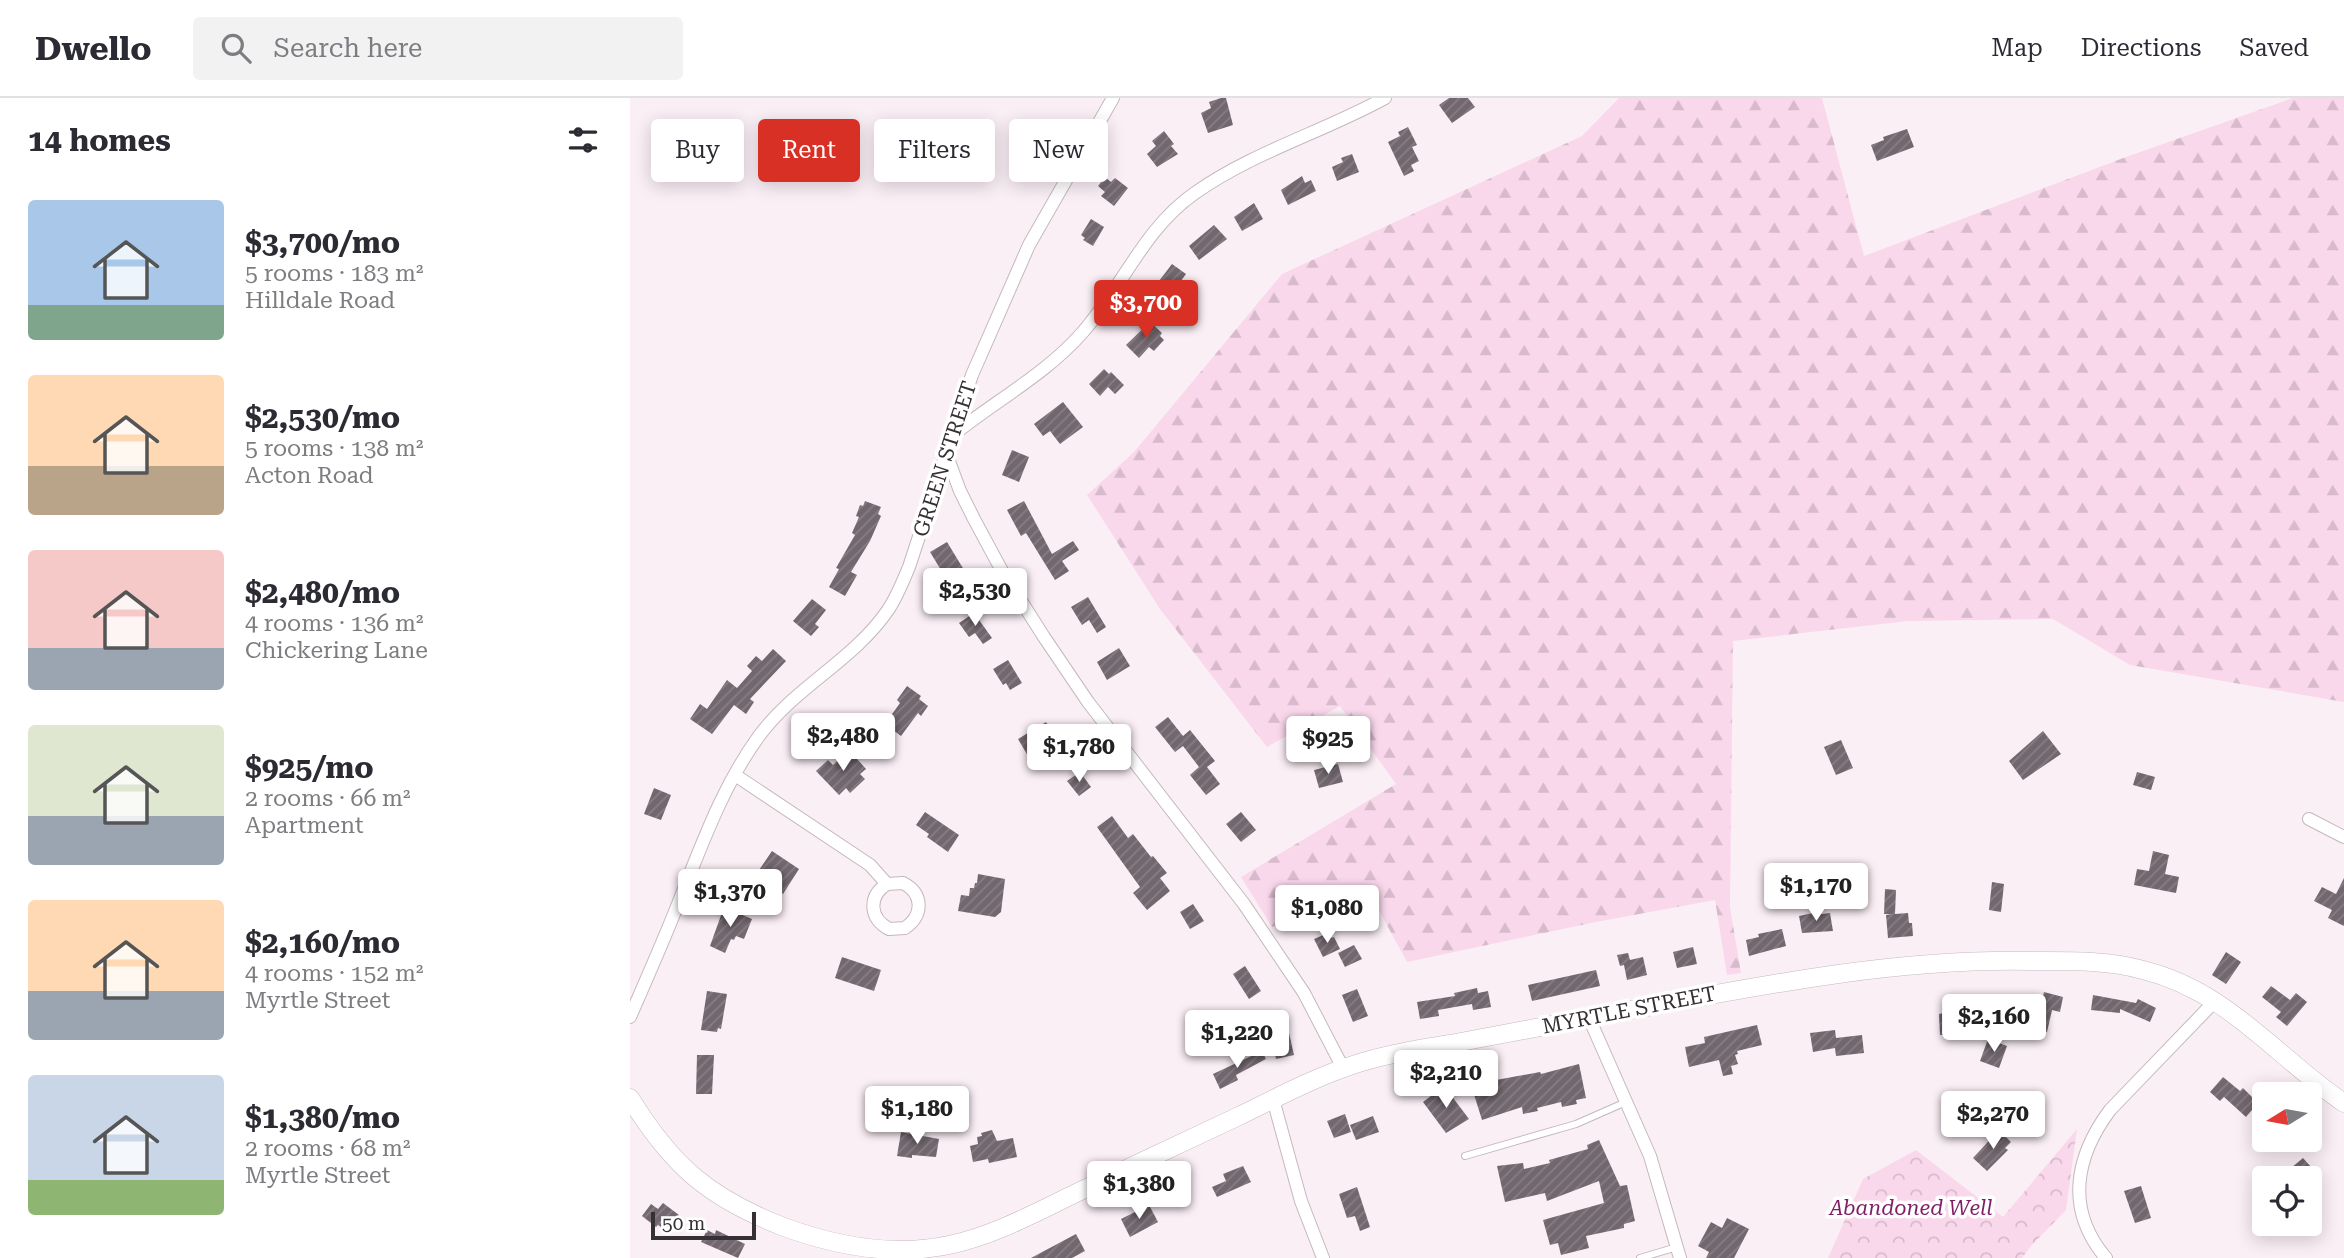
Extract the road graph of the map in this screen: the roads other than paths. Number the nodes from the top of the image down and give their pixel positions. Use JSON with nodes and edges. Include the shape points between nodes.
{"nodes":[{"id":1,"x":1113,"y":98,"type":"edge"},
{"id":2,"x":1385,"y":98,"type":"edge"},
{"id":3,"x":952,"y":435,"type":"junction"},
{"id":4,"x":947,"y":456,"type":"junction"},
{"id":5,"x":735,"y":775,"type":"junction"},
{"id":6,"x":2309,"y":819,"type":"dead end"},
{"id":7,"x":2344,"y":837,"type":"edge"},
{"id":8,"x":887,"y":884,"type":"dead end"},
{"id":9,"x":2215,"y":1001,"type":"junction"},
{"id":10,"x":630,"y":1017,"type":"edge"},
{"id":11,"x":1589,"y":1018,"type":"junction"},
{"id":12,"x":1343,"y":1068,"type":"junction"},
{"id":13,"x":630,"y":1098,"type":"edge"},
{"id":14,"x":1273,"y":1100,"type":"junction"},
{"id":15,"x":1626,"y":1101,"type":"junction"},
{"id":16,"x":2344,"y":1103,"type":"edge"},
{"id":17,"x":1465,"y":1156,"type":"dead end"},
{"id":18,"x":921,"y":1253,"type":"edge"},
{"id":19,"x":1678,"y":1253,"type":"edge"},
{"id":20,"x":1323,"y":1258,"type":"edge"},
{"id":21,"x":1640,"y":1258,"type":"edge"},
{"id":22,"x":2106,"y":1258,"type":"edge"}],
"edges":[{"from":1,"to":3,"type":"street","name":"GREEN STREET","via":[[1029,245],[972,375]]},
{"from":2,"to":3,"type":"street","via":[[1194,193],[1150,236],[1081,334],[1037,374]]},
{"from":3,"to":4,"type":"street","name":"GREEN STREET"},
{"from":4,"to":5,"type":"street","name":"GREEN STREET","via":[[909,567],[888,610],[859,643],[770,721]]},
{"from":4,"to":12,"type":"street","via":[[974,519],[1044,637],[1088,702],[1244,905],[1304,993]]},
{"from":5,"to":8,"type":"street","via":[[870,865]]},
{"from":5,"to":10,"type":"street","name":"GREEN STREET"},
{"from":6,"to":7,"type":"street"},
{"from":9,"to":11,"type":"street","name":"MYRTLE STREET","via":[[2166,976],[2113,964],[1962,961],[1772,983]]},
{"from":9,"to":16,"type":"street","name":"MYRTLE STREET"},
{"from":9,"to":22,"type":"street","via":[[2110,1110],[2087,1147],[2080,1171],[2080,1197],[2084,1220]]},
{"from":11,"to":12,"type":"street","name":"MYRTLE STREET","via":[[1384,1056]]},
{"from":11,"to":15,"type":"street"},
{"from":12,"to":14,"type":"street","name":"MYRTLE STREET"},
{"from":13,"to":18,"type":"street","name":"MYRTLE STREET","via":[[671,1157],[710,1191],[754,1216],[835,1244]]},
{"from":14,"to":18,"type":"street","name":"MYRTLE STREET","via":[[1005,1227]]},
{"from":14,"to":20,"type":"street","via":[[1301,1201]]},
{"from":15,"to":17,"type":"lane","via":[[1576,1124]]},
{"from":15,"to":19,"type":"street","via":[[1657,1175]]},
{"from":19,"to":21,"type":"lane"}]}
